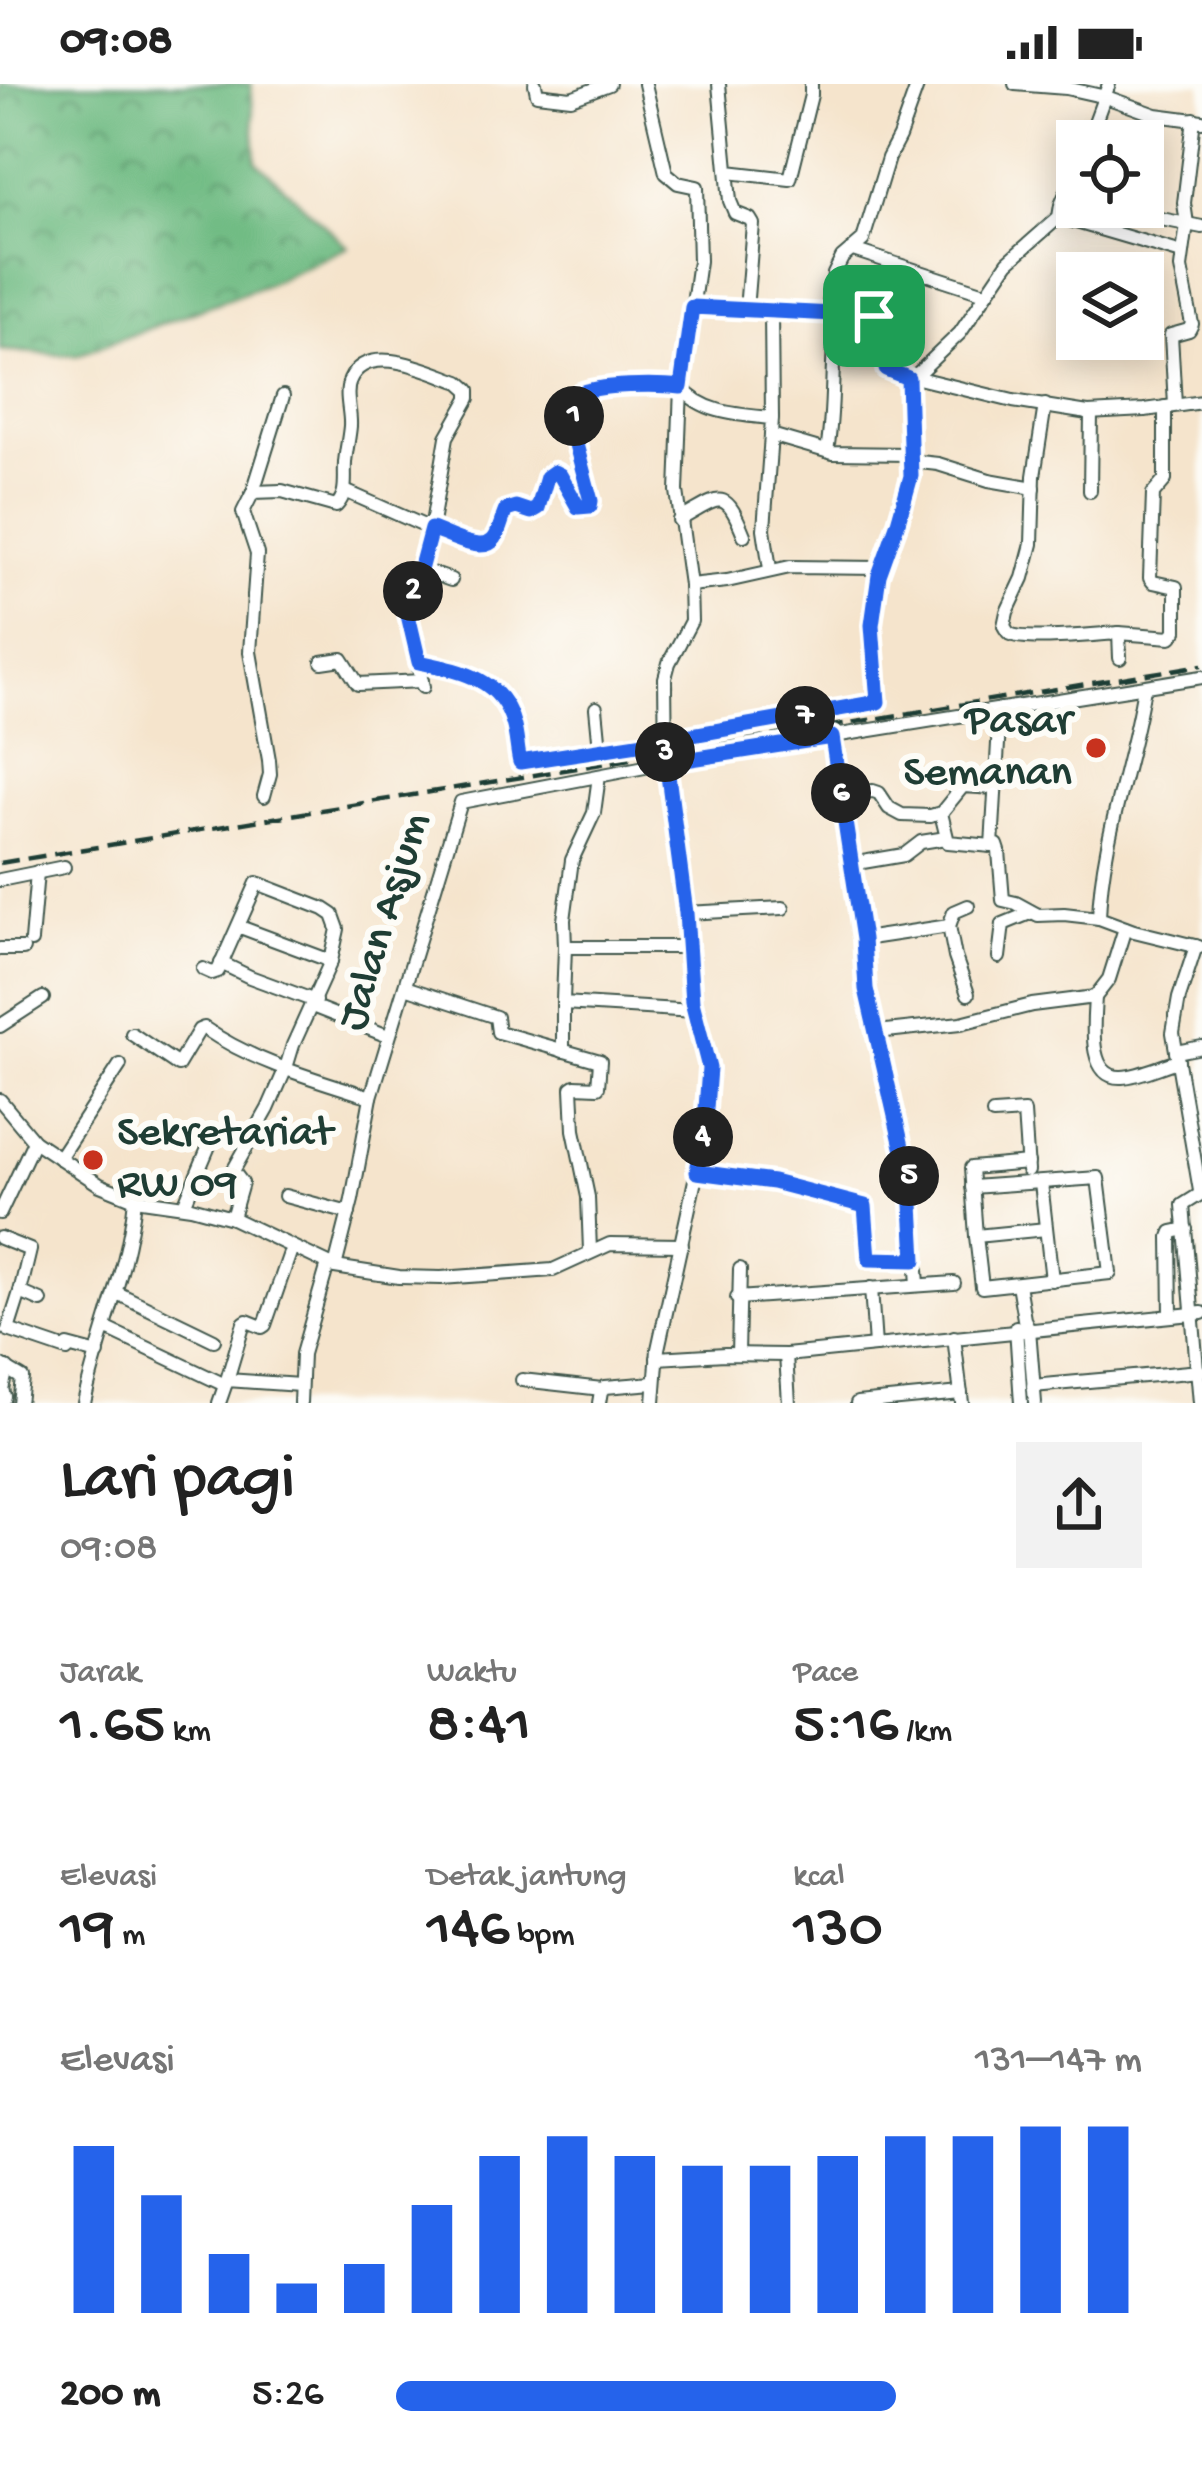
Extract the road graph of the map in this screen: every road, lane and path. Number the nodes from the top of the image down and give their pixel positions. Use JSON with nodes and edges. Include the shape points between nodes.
{"nodes":[{"id":1,"x":535,"y":84,"type":"edge"},
{"id":2,"x":609,"y":84,"type":"edge"},
{"id":3,"x":646,"y":84,"type":"edge"},
{"id":4,"x":719,"y":84,"type":"edge"},
{"id":5,"x":811,"y":84,"type":"edge"},
{"id":6,"x":918,"y":84,"type":"edge"},
{"id":7,"x":1015,"y":84,"type":"edge"},
{"id":8,"x":1107,"y":90,"type":"edge"},
{"id":9,"x":1096,"y":120,"type":"edge"},
{"id":10,"x":1198,"y":120,"type":"edge"},
{"id":11,"x":728,"y":172,"type":"junction"},
{"id":12,"x":1056,"y":220,"type":"edge"},
{"id":13,"x":1164,"y":220,"type":"edge"},
{"id":14,"x":1186,"y":224,"type":"junction"},
{"id":15,"x":1202,"y":227,"type":"edge"},
{"id":16,"x":1097,"y":228,"type":"edge"},
{"id":17,"x":853,"y":250,"type":"junction"},
{"id":18,"x":1182,"y":253,"type":"junction"},
{"id":19,"x":985,"y":293,"type":"junction"},
{"id":20,"x":692,"y":307,"type":"junction"},
{"id":21,"x":746,"y":310,"type":"junction"},
{"id":22,"x":771,"y":312,"type":"junction"},
{"id":23,"x":832,"y":315,"type":"junction"},
{"id":24,"x":911,"y":377,"type":"junction"},
{"id":25,"x":681,"y":387,"type":"junction"},
{"id":26,"x":283,"y":396,"type":"dead end"},
{"id":27,"x":1202,"y":401,"type":"edge"},
{"id":28,"x":1045,"y":405,"type":"junction"},
{"id":29,"x":1170,"y":406,"type":"junction"},
{"id":30,"x":1091,"y":412,"type":"junction"},
{"id":31,"x":772,"y":418,"type":"junction"},
{"id":32,"x":771,"y":435,"type":"junction"},
{"id":33,"x":826,"y":452,"type":"junction"},
{"id":34,"x":909,"y":457,"type":"junction"},
{"id":35,"x":1034,"y":488,"type":"junction"},
{"id":36,"x":345,"y":491,"type":"junction"},
{"id":37,"x":1090,"y":491,"type":"dead end"},
{"id":38,"x":253,"y":492,"type":"junction"},
{"id":39,"x":679,"y":520,"type":"junction"},
{"id":40,"x":431,"y":529,"type":"junction"},
{"id":41,"x":744,"y":535,"type":"dead end"},
{"id":42,"x":420,"y":568,"type":"junction"},
{"id":43,"x":882,"y":568,"type":"junction"},
{"id":44,"x":770,"y":569,"type":"junction"},
{"id":45,"x":451,"y":580,"type":"dead end"},
{"id":46,"x":690,"y":585,"type":"junction"},
{"id":47,"x":1119,"y":633,"type":"junction"},
{"id":48,"x":1120,"y":658,"type":"dead end"},
{"id":49,"x":322,"y":662,"type":"dead end"},
{"id":50,"x":419,"y":662,"type":"junction"},
{"id":51,"x":1202,"y":677,"type":"edge"},
{"id":52,"x":1144,"y":687,"type":"junction"},
{"id":53,"x":596,"y":708,"type":"dead end"},
{"id":54,"x":1000,"y":710,"type":"junction"},
{"id":55,"x":832,"y":737,"type":"junction"},
{"id":56,"x":664,"y":740,"type":"junction"},
{"id":57,"x":600,"y":749,"type":"junction"},
{"id":58,"x":666,"y":763,"type":"junction"},
{"id":59,"x":598,"y":776,"type":"junction"},
{"id":60,"x":995,"y":788,"type":"junction"},
{"id":61,"x":841,"y":794,"type":"junction"},
{"id":62,"x":264,"y":796,"type":"dead end"},
{"id":63,"x":941,"y":813,"type":"junction"},
{"id":64,"x":946,"y":838,"type":"junction"},
{"id":65,"x":992,"y":846,"type":"junction"},
{"id":66,"x":851,"y":863,"type":"junction"},
{"id":67,"x":64,"y":867,"type":"dead end"},
{"id":68,"x":37,"y":872,"type":"junction"},
{"id":69,"x":0,"y":880,"type":"edge"},
{"id":70,"x":968,"y":907,"type":"dead end"},
{"id":71,"x":783,"y":908,"type":"dead end"},
{"id":72,"x":686,"y":913,"type":"junction"},
{"id":73,"x":1030,"y":913,"type":"junction"},
{"id":74,"x":1099,"y":918,"type":"junction"},
{"id":75,"x":949,"y":926,"type":"junction"},
{"id":76,"x":240,"y":927,"type":"junction"},
{"id":77,"x":1125,"y":928,"type":"junction"},
{"id":78,"x":863,"y":939,"type":"junction"},
{"id":79,"x":1199,"y":946,"type":"edge"},
{"id":80,"x":565,"y":947,"type":"junction"},
{"id":81,"x":689,"y":947,"type":"junction"},
{"id":82,"x":0,"y":949,"type":"edge"},
{"id":83,"x":999,"y":957,"type":"dead end"},
{"id":84,"x":331,"y":962,"type":"junction"},
{"id":85,"x":221,"y":963,"type":"junction"},
{"id":86,"x":203,"y":969,"type":"dead end"},
{"id":87,"x":405,"y":986,"type":"junction"},
{"id":88,"x":968,"y":994,"type":"dead end"},
{"id":89,"x":1095,"y":997,"type":"junction"},
{"id":90,"x":43,"y":998,"type":"dead end"},
{"id":91,"x":314,"y":1003,"type":"junction"},
{"id":92,"x":563,"y":1003,"type":"junction"},
{"id":93,"x":694,"y":1011,"type":"junction"},
{"id":94,"x":0,"y":1026,"type":"edge"},
{"id":95,"x":877,"y":1032,"type":"junction"},
{"id":96,"x":132,"y":1034,"type":"dead end"},
{"id":97,"x":388,"y":1036,"type":"junction"},
{"id":98,"x":1202,"y":1047,"type":"edge"},
{"id":99,"x":562,"y":1051,"type":"junction"},
{"id":100,"x":1177,"y":1056,"type":"junction"},
{"id":101,"x":121,"y":1065,"type":"dead end"},
{"id":102,"x":286,"y":1068,"type":"junction"},
{"id":103,"x":371,"y":1096,"type":"junction"},
{"id":104,"x":1199,"y":1097,"type":"edge"},
{"id":105,"x":1183,"y":1098,"type":"junction"},
{"id":106,"x":0,"y":1100,"type":"edge"},
{"id":107,"x":993,"y":1114,"type":"dead end"},
{"id":108,"x":34,"y":1141,"type":"junction"},
{"id":109,"x":209,"y":1146,"type":"dead end"},
{"id":110,"x":59,"y":1158,"type":"junction"},
{"id":111,"x":1028,"y":1163,"type":"junction"},
{"id":112,"x":697,"y":1172,"type":"junction"},
{"id":113,"x":1035,"y":1184,"type":"junction"},
{"id":114,"x":972,"y":1187,"type":"junction"},
{"id":115,"x":286,"y":1196,"type":"dead end"},
{"id":116,"x":135,"y":1199,"type":"junction"},
{"id":117,"x":184,"y":1205,"type":"junction"},
{"id":118,"x":0,"y":1213,"type":"edge"},
{"id":119,"x":349,"y":1213,"type":"junction"},
{"id":120,"x":232,"y":1218,"type":"junction"},
{"id":121,"x":1046,"y":1229,"type":"junction"},
{"id":122,"x":1186,"y":1229,"type":"junction"},
{"id":123,"x":976,"y":1236,"type":"junction"},
{"id":124,"x":0,"y":1238,"type":"edge"},
{"id":125,"x":682,"y":1245,"type":"junction"},
{"id":126,"x":292,"y":1247,"type":"junction"},
{"id":127,"x":590,"y":1252,"type":"junction"},
{"id":128,"x":915,"y":1260,"type":"junction"},
{"id":129,"x":332,"y":1265,"type":"junction"},
{"id":130,"x":740,"y":1268,"type":"dead end"},
{"id":131,"x":1052,"y":1280,"type":"junction"},
{"id":132,"x":954,"y":1282,"type":"dead end"},
{"id":133,"x":918,"y":1284,"type":"junction"},
{"id":134,"x":1018,"y":1284,"type":"junction"},
{"id":135,"x":871,"y":1288,"type":"junction"},
{"id":136,"x":20,"y":1292,"type":"junction"},
{"id":137,"x":118,"y":1293,"type":"junction"},
{"id":138,"x":737,"y":1298,"type":"junction"},
{"id":139,"x":40,"y":1301,"type":"dead end"},
{"id":140,"x":1197,"y":1313,"type":"edge"},
{"id":141,"x":1171,"y":1315,"type":"junction"},
{"id":142,"x":105,"y":1328,"type":"junction"},
{"id":143,"x":1022,"y":1330,"type":"junction"},
{"id":144,"x":954,"y":1337,"type":"junction"},
{"id":145,"x":214,"y":1340,"type":"dead end"},
{"id":146,"x":875,"y":1346,"type":"junction"},
{"id":147,"x":98,"y":1354,"type":"junction"},
{"id":148,"x":738,"y":1354,"type":"junction"},
{"id":149,"x":786,"y":1354,"type":"junction"},
{"id":150,"x":657,"y":1358,"type":"junction"},
{"id":151,"x":4,"y":1367,"type":"edge"},
{"id":152,"x":1200,"y":1371,"type":"edge"},
{"id":153,"x":522,"y":1380,"type":"dead end"},
{"id":154,"x":226,"y":1382,"type":"junction"},
{"id":155,"x":654,"y":1383,"type":"junction"},
{"id":156,"x":300,"y":1385,"type":"junction"},
{"id":157,"x":1034,"y":1386,"type":"junction"},
{"id":158,"x":600,"y":1396,"type":"edge"},
{"id":159,"x":961,"y":1398,"type":"edge"},
{"id":160,"x":11,"y":1401,"type":"edge"},
{"id":161,"x":84,"y":1403,"type":"edge"},
{"id":162,"x":219,"y":1403,"type":"edge"},
{"id":163,"x":300,"y":1403,"type":"edge"},
{"id":164,"x":654,"y":1403,"type":"edge"},
{"id":165,"x":789,"y":1403,"type":"edge"},
{"id":166,"x":856,"y":1403,"type":"edge"},
{"id":167,"x":1021,"y":1403,"type":"edge"},
{"id":168,"x":1035,"y":1403,"type":"edge"},
{"id":169,"x":1200,"y":1403,"type":"edge"}],
"edges":[{"from":1,"to":2,"type":"street","via":[[537,94],[568,98]]},
{"from":3,"to":20,"type":"street","via":[[666,173],[699,188]]},
{"from":4,"to":11,"type":"street"},
{"from":5,"to":11,"type":"street","via":[[790,179]]},
{"from":6,"to":17,"type":"street"},
{"from":7,"to":8,"type":"street"},
{"from":8,"to":9,"type":"street"},
{"from":8,"to":10,"type":"street","via":[[1156,115]]},
{"from":10,"to":14,"type":"street"},
{"from":11,"to":21,"type":"street","via":[[732,208],[753,224]]},
{"from":12,"to":19,"type":"street"},
{"from":13,"to":14,"type":"street"},
{"from":14,"to":15,"type":"street"},
{"from":14,"to":18,"type":"street"},
{"from":16,"to":18,"type":"street"},
{"from":17,"to":19,"type":"street"},
{"from":17,"to":23,"type":"street","via":[[834,274]]},
{"from":18,"to":29,"type":"street","via":[[1192,324],[1171,335]]},
{"from":19,"to":24,"type":"street","via":[[960,333]]},
{"from":20,"to":21,"type":"street"},
{"from":20,"to":25,"type":"street"},
{"from":21,"to":22,"type":"street"},
{"from":22,"to":23,"type":"street"},
{"from":22,"to":31,"type":"street"},
{"from":23,"to":24,"type":"street","via":[[883,319],[886,369]]},
{"from":23,"to":33,"type":"street"},
{"from":24,"to":28,"type":"street"},
{"from":24,"to":34,"type":"street"},
{"from":25,"to":31,"type":"street","via":[[713,408]]},
{"from":25,"to":39,"type":"street"},
{"from":25,"to":40,"type":"street","via":[[578,394],[573,433],[590,506],[578,507],[554,472],[538,508],[506,510],[490,544]]},
{"from":26,"to":38,"type":"street"},
{"from":27,"to":29,"type":"street"},
{"from":28,"to":30,"type":"street"},
{"from":28,"to":35,"type":"street"},
{"from":29,"to":30,"type":"street"},
{"from":29,"to":47,"type":"street","via":[[1165,480],[1153,498],[1150,578],[1176,587],[1176,632]]},
{"from":30,"to":37,"type":"street"},
{"from":31,"to":32,"type":"street"},
{"from":32,"to":33,"type":"street"},
{"from":32,"to":44,"type":"street","via":[[764,529]]},
{"from":33,"to":34,"type":"street"},
{"from":34,"to":35,"type":"street"},
{"from":34,"to":43,"type":"street","via":[[911,476]]},
{"from":35,"to":47,"type":"street","via":[[1032,544],[1005,629],[1016,636]]},
{"from":36,"to":38,"type":"street","via":[[336,506]]},
{"from":36,"to":40,"type":"street"},
{"from":36,"to":40,"type":"street","via":[[348,389],[361,366],[392,359],[460,382],[467,405],[447,437]]},
{"from":38,"to":62,"type":"street","via":[[243,512],[257,554],[250,652],[269,760]]},
{"from":39,"to":41,"type":"street","via":[[722,500],[733,506]]},
{"from":39,"to":46,"type":"street"},
{"from":40,"to":42,"type":"street"},
{"from":42,"to":45,"type":"street"},
{"from":42,"to":50,"type":"street","via":[[408,615]]},
{"from":43,"to":44,"type":"street"},
{"from":43,"to":56,"type":"street","via":[[872,625],[878,702]]},
{"from":44,"to":46,"type":"street"},
{"from":46,"to":56,"type":"street","via":[[692,621],[665,678]]},
{"from":47,"to":48,"type":"street"},
{"from":49,"to":50,"type":"street","via":[[342,658],[358,684],[423,684]]},
{"from":50,"to":57,"type":"street","via":[[492,687],[510,713],[520,762]]},
{"from":51,"to":52,"type":"street","name":"Jalan Asjum"},
{"from":52,"to":54,"type":"street","name":"Jalan Asjum"},
{"from":52,"to":74,"type":"street"},
{"from":53,"to":57,"type":"street"},
{"from":54,"to":55,"type":"street","name":"Jalan Asjum"},
{"from":54,"to":60,"type":"street"},
{"from":55,"to":58,"type":"street","name":"Jalan Asjum"},
{"from":55,"to":61,"type":"street"},
{"from":56,"to":57,"type":"street"},
{"from":56,"to":58,"type":"street"},
{"from":58,"to":59,"type":"street","name":"Jalan Asjum"},
{"from":58,"to":72,"type":"street"},
{"from":59,"to":80,"type":"street","via":[[594,813],[572,860]]},
{"from":59,"to":87,"type":"street","name":"Jalan Asjum","via":[[461,802]]},
{"from":60,"to":63,"type":"street","via":[[963,786]]},
{"from":60,"to":65,"type":"street"},
{"from":61,"to":63,"type":"street","via":[[873,791],[902,815]]},
{"from":61,"to":66,"type":"street"},
{"from":63,"to":64,"type":"street"},
{"from":64,"to":65,"type":"street"},
{"from":64,"to":66,"type":"street"},
{"from":65,"to":73,"type":"street","via":[[998,845],[1003,900]]},
{"from":66,"to":78,"type":"street"},
{"from":67,"to":68,"type":"street"},
{"from":68,"to":69,"type":"street"},
{"from":68,"to":82,"type":"street","via":[[27,945]]},
{"from":70,"to":75,"type":"street","via":[[954,912]]},
{"from":71,"to":72,"type":"street"},
{"from":72,"to":81,"type":"street"},
{"from":73,"to":74,"type":"street"},
{"from":73,"to":83,"type":"street","via":[[1003,924]]},
{"from":74,"to":77,"type":"street"},
{"from":75,"to":78,"type":"street"},
{"from":75,"to":88,"type":"street"},
{"from":76,"to":84,"type":"street"},
{"from":76,"to":84,"type":"street","via":[[256,884],[295,897],[332,915],[338,929]]},
{"from":76,"to":85,"type":"street"},
{"from":77,"to":79,"type":"street"},
{"from":77,"to":89,"type":"street"},
{"from":78,"to":95,"type":"street"},
{"from":79,"to":100,"type":"street","via":[[1175,1015]]},
{"from":80,"to":81,"type":"street"},
{"from":80,"to":92,"type":"street"},
{"from":81,"to":93,"type":"street"},
{"from":84,"to":91,"type":"street"},
{"from":85,"to":86,"type":"street","via":[[216,973]]},
{"from":85,"to":91,"type":"street"},
{"from":87,"to":97,"type":"street","name":"Jalan Asjum"},
{"from":87,"to":99,"type":"street","via":[[496,1016],[498,1032]]},
{"from":89,"to":95,"type":"street"},
{"from":89,"to":100,"type":"street","via":[[1094,1043],[1106,1075],[1124,1078]]},
{"from":90,"to":94,"type":"street"},
{"from":91,"to":97,"type":"street"},
{"from":91,"to":102,"type":"street"},
{"from":92,"to":93,"type":"street"},
{"from":92,"to":99,"type":"street"},
{"from":93,"to":112,"type":"street","via":[[709,1068]]},
{"from":95,"to":128,"type":"street","via":[[911,1186]]},
{"from":96,"to":102,"type":"street","via":[[178,1065],[204,1028]]},
{"from":97,"to":103,"type":"street","name":"Jalan Asjum"},
{"from":98,"to":100,"type":"street"},
{"from":99,"to":127,"type":"street","via":[[601,1062],[598,1087],[572,1088]]},
{"from":100,"to":105,"type":"street"},
{"from":101,"to":110,"type":"street"},
{"from":102,"to":103,"type":"street"},
{"from":102,"to":120,"type":"street","via":[[233,1172],[242,1183]]},
{"from":103,"to":119,"type":"street","name":"Jalan Asjum"},
{"from":104,"to":105,"type":"street"},
{"from":105,"to":122,"type":"street","via":[[1200,1191],[1183,1204]]},
{"from":106,"to":108,"type":"street"},
{"from":107,"to":111,"type":"street","via":[[1024,1112]]},
{"from":108,"to":110,"type":"street"},
{"from":108,"to":118,"type":"street"},
{"from":109,"to":117,"type":"street"},
{"from":110,"to":116,"type":"street"},
{"from":111,"to":113,"type":"street"},
{"from":111,"to":114,"type":"street","via":[[971,1168]]},
{"from":112,"to":125,"type":"street"},
{"from":112,"to":128,"type":"street","via":[[865,1206],[869,1259]]},
{"from":113,"to":114,"type":"street"},
{"from":113,"to":121,"type":"street"},
{"from":113,"to":131,"type":"street","via":[[1099,1178],[1110,1273]]},
{"from":114,"to":123,"type":"street"},
{"from":115,"to":119,"type":"street"},
{"from":116,"to":117,"type":"street"},
{"from":116,"to":137,"type":"street"},
{"from":117,"to":120,"type":"street"},
{"from":119,"to":129,"type":"street","name":"Jalan Asjum"},
{"from":120,"to":126,"type":"street"},
{"from":121,"to":123,"type":"street"},
{"from":121,"to":131,"type":"street"},
{"from":122,"to":140,"type":"street"},
{"from":122,"to":141,"type":"street","via":[[1170,1237]]},
{"from":123,"to":134,"type":"street","via":[[982,1287]]},
{"from":124,"to":136,"type":"street","via":[[30,1250]]},
{"from":125,"to":127,"type":"street","via":[[610,1244]]},
{"from":125,"to":150,"type":"street"},
{"from":126,"to":129,"type":"street"},
{"from":126,"to":154,"type":"street","via":[[266,1325],[244,1323]]},
{"from":127,"to":129,"type":"street","via":[[553,1270],[441,1278]]},
{"from":128,"to":133,"type":"street"},
{"from":129,"to":156,"type":"street","name":"Jalan Asjum","via":[[302,1354]]},
{"from":130,"to":138,"type":"street"},
{"from":131,"to":134,"type":"street"},
{"from":132,"to":133,"type":"street"},
{"from":133,"to":135,"type":"street"},
{"from":134,"to":143,"type":"street"},
{"from":135,"to":138,"type":"street"},
{"from":135,"to":146,"type":"street"},
{"from":136,"to":139,"type":"street"},
{"from":136,"to":147,"type":"street","via":[[8,1330]]},
{"from":137,"to":142,"type":"street"},
{"from":137,"to":145,"type":"street"},
{"from":138,"to":148,"type":"street"},
{"from":140,"to":141,"type":"street"},
{"from":140,"to":152,"type":"street"},
{"from":141,"to":143,"type":"street"},
{"from":142,"to":147,"type":"street"},
{"from":142,"to":154,"type":"street"},
{"from":143,"to":144,"type":"street"},
{"from":143,"to":157,"type":"street"},
{"from":143,"to":167,"type":"street"},
{"from":144,"to":146,"type":"street"},
{"from":144,"to":159,"type":"street"},
{"from":146,"to":149,"type":"street"},
{"from":147,"to":161,"type":"street"},
{"from":148,"to":149,"type":"street"},
{"from":148,"to":150,"type":"street"},
{"from":149,"to":165,"type":"street"},
{"from":150,"to":155,"type":"street"},
{"from":151,"to":160,"type":"street","via":[[2,1389]]},
{"from":152,"to":157,"type":"street"},
{"from":152,"to":169,"type":"street"},
{"from":153,"to":158,"type":"street"},
{"from":154,"to":156,"type":"street"},
{"from":154,"to":162,"type":"street"},
{"from":155,"to":158,"type":"street","via":[[608,1386]]},
{"from":155,"to":164,"type":"street"},
{"from":156,"to":163,"type":"street","name":"Jalan Asjum"},
{"from":157,"to":168,"type":"street"},
{"from":159,"to":166,"type":"street"}]}
